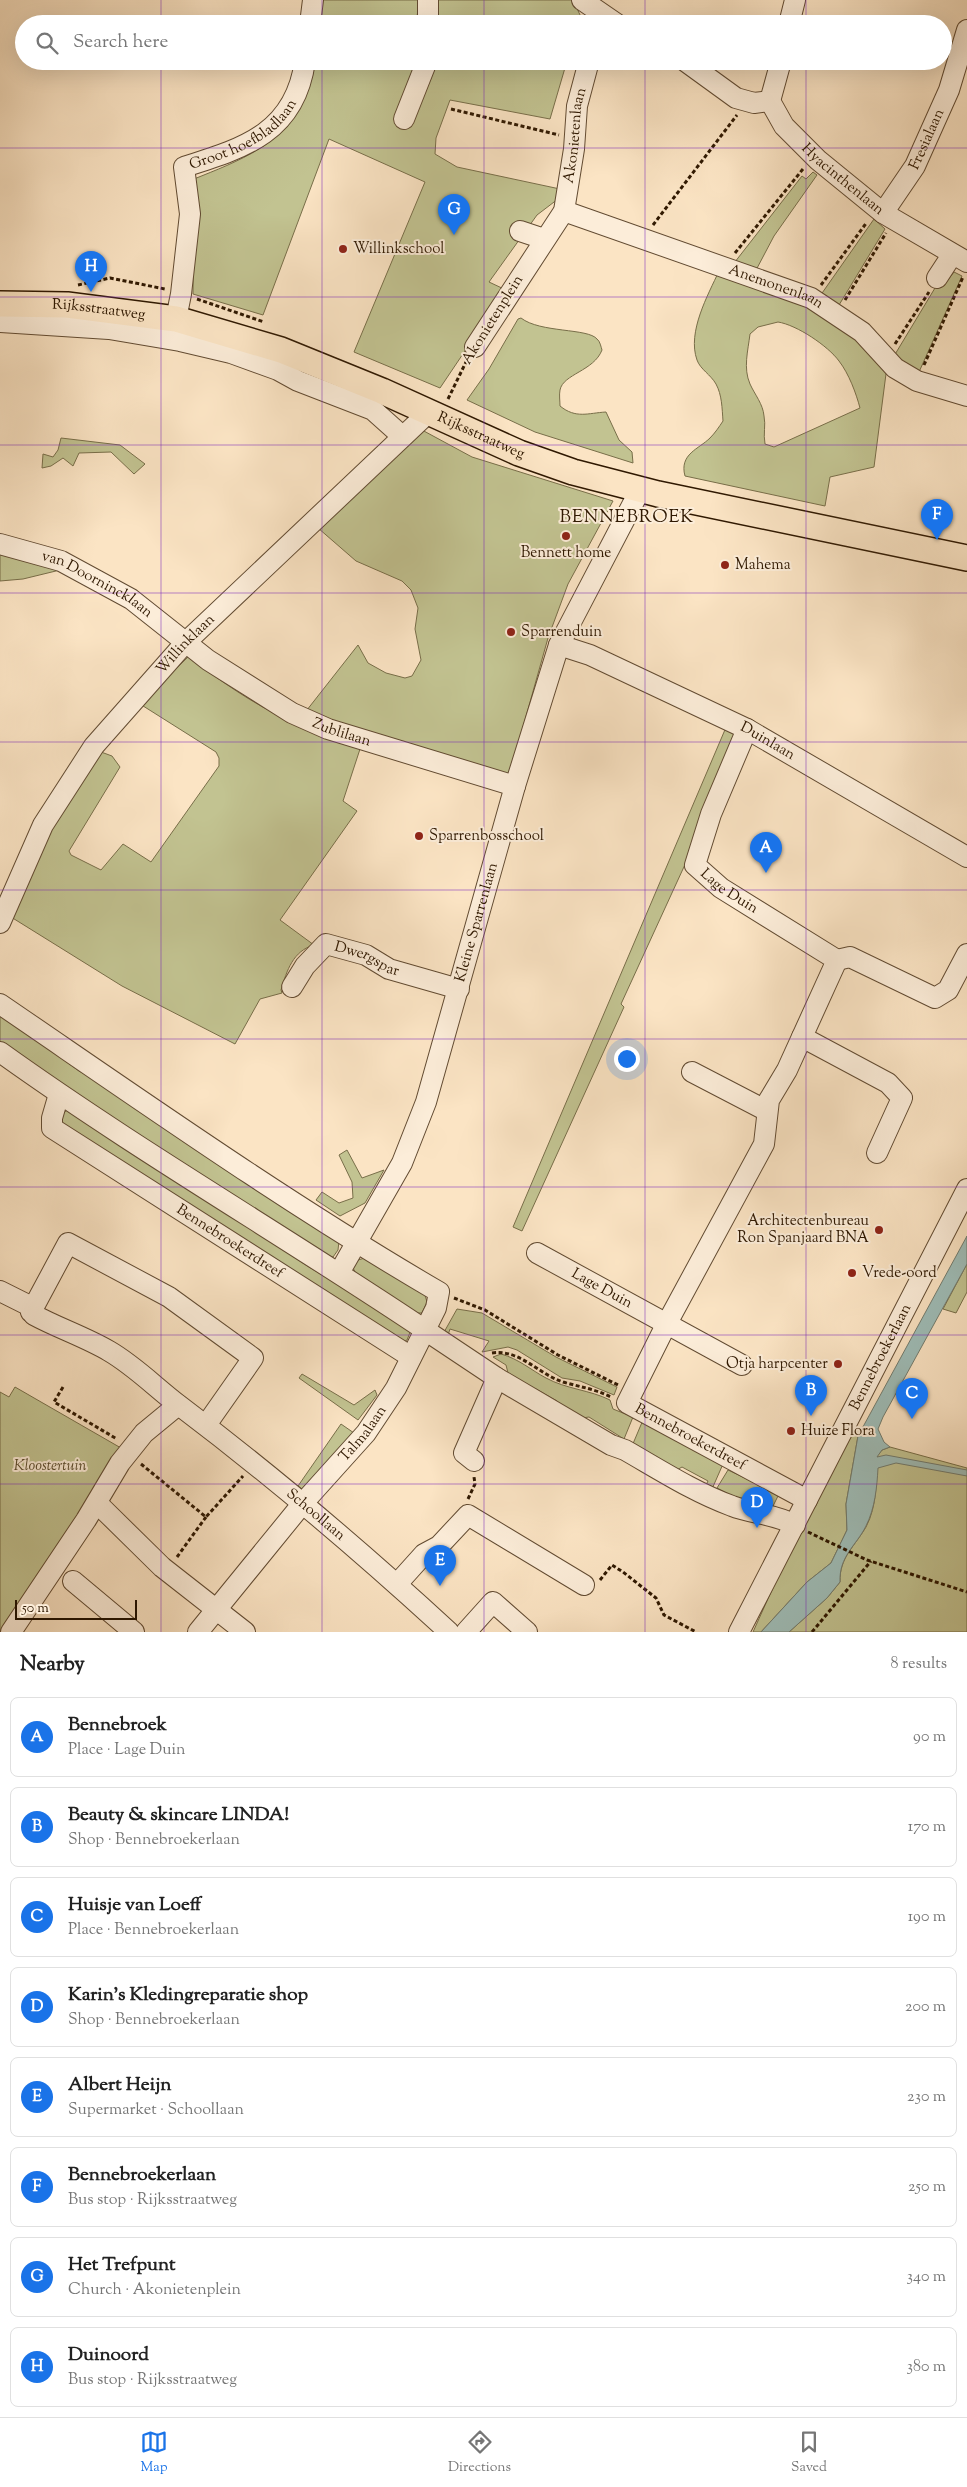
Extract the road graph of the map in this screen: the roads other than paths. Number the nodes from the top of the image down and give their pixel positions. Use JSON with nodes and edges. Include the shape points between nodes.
{"nodes":[{"id":1,"x":314,"y":0,"type":"edge"},
{"id":2,"x":428,"y":0,"type":"edge"},
{"id":3,"x":582,"y":0,"type":"edge"},
{"id":4,"x":795,"y":0,"type":"edge"},
{"id":5,"x":312,"y":15,"type":"edge"},
{"id":6,"x":428,"y":15,"type":"edge"},
{"id":7,"x":602,"y":15,"type":"edge"},
{"id":8,"x":791,"y":15,"type":"edge"},
{"id":9,"x":967,"y":30,"type":"edge"},
{"id":10,"x":302,"y":70,"type":"edge"},
{"id":11,"x":423,"y":70,"type":"edge"},
{"id":12,"x":587,"y":70,"type":"edge"},
{"id":13,"x":698,"y":70,"type":"edge"},
{"id":14,"x":779,"y":70,"type":"edge"},
{"id":15,"x":770,"y":101,"type":"junction"},
{"id":16,"x":404,"y":119,"type":"dead end"},
{"id":17,"x":564,"y":211,"type":"junction"},
{"id":18,"x":880,"y":216,"type":"junction"},
{"id":19,"x":520,"y":231,"type":"dead end"},
{"id":20,"x":544,"y":239,"type":"junction"},
{"id":21,"x":959,"y":258,"type":"edge"},
{"id":22,"x":937,"y":278,"type":"road end"},
{"id":23,"x":0,"y":304,"type":"edge"},
{"id":24,"x":176,"y":320,"type":"junction"},
{"id":25,"x":0,"y":322,"type":"edge"},
{"id":26,"x":475,"y":347,"type":"road end"},
{"id":27,"x":967,"y":396,"type":"edge"},
{"id":28,"x":438,"y":408,"type":"junction"},
{"id":29,"x":402,"y":436,"type":"junction"},
{"id":30,"x":640,"y":490,"type":"junction"},
{"id":31,"x":0,"y":544,"type":"edge"},
{"id":32,"x":967,"y":558,"type":"edge"},
{"id":33,"x":185,"y":643,"type":"junction"},
{"id":34,"x":559,"y":645,"type":"junction"},
{"id":35,"x":747,"y":730,"type":"junction"},
{"id":36,"x":516,"y":786,"type":"junction"},
{"id":37,"x":967,"y":857,"type":"edge"},
{"id":38,"x":0,"y":923,"type":"edge"},
{"id":39,"x":967,"y":954,"type":"edge"},
{"id":40,"x":838,"y":960,"type":"junction"},
{"id":41,"x":292,"y":987,"type":"dead end"},
{"id":42,"x":459,"y":990,"type":"junction"},
{"id":43,"x":0,"y":1004,"type":"edge"},
{"id":44,"x":802,"y":1038,"type":"junction"},
{"id":45,"x":0,"y":1052,"type":"edge"},
{"id":46,"x":692,"y":1072,"type":"dead end"},
{"id":47,"x":59,"y":1094,"type":"junction"},
{"id":48,"x":767,"y":1111,"type":"junction"},
{"id":49,"x":877,"y":1153,"type":"dead end"},
{"id":50,"x":967,"y":1189,"type":"edge"},
{"id":51,"x":356,"y":1243,"type":"junction"},
{"id":52,"x":537,"y":1253,"type":"dead end"},
{"id":53,"x":339,"y":1273,"type":"junction"},
{"id":54,"x":0,"y":1291,"type":"edge"},
{"id":55,"x":31,"y":1312,"type":"junction"},
{"id":56,"x":666,"y":1325,"type":"junction"},
{"id":57,"x":426,"y":1330,"type":"junction"},
{"id":58,"x":411,"y":1358,"type":"junction"},
{"id":59,"x":742,"y":1365,"type":"dead end"},
{"id":60,"x":494,"y":1375,"type":"junction"},
{"id":61,"x":178,"y":1405,"type":"junction"},
{"id":62,"x":206,"y":1425,"type":"junction"},
{"id":63,"x":474,"y":1461,"type":"road end"},
{"id":64,"x":807,"y":1500,"type":"junction"},
{"id":65,"x":303,"y":1503,"type":"junction"},
{"id":66,"x":94,"y":1514,"type":"junction"},
{"id":67,"x":795,"y":1524,"type":"junction"},
{"id":68,"x":73,"y":1581,"type":"dead end"},
{"id":69,"x":397,"y":1584,"type":"junction"},
{"id":70,"x":584,"y":1584,"type":"road end"},
{"id":71,"x":216,"y":1609,"type":"junction"},
{"id":72,"x":11,"y":1632,"type":"edge"},
{"id":73,"x":134,"y":1632,"type":"edge"},
{"id":74,"x":198,"y":1632,"type":"edge"},
{"id":75,"x":245,"y":1632,"type":"edge"},
{"id":76,"x":449,"y":1632,"type":"edge"},
{"id":77,"x":466,"y":1632,"type":"edge"},
{"id":78,"x":527,"y":1632,"type":"edge"},
{"id":79,"x":739,"y":1632,"type":"edge"}],
"edges":[{"from":1,"to":5,"type":"street"},
{"from":2,"to":6,"type":"street"},
{"from":3,"to":7,"type":"street"},
{"from":4,"to":8,"type":"street"},
{"from":9,"to":18,"type":"street","name":"Fresialaan","via":[[949,90],[915,166]]},
{"from":10,"to":24,"type":"street","name":"Groot hoefbladlaan","via":[[294,100],[268,132],[232,152],[184,167],[190,214]]},
{"from":11,"to":16,"type":"street"},
{"from":12,"to":17,"type":"street","name":"Akonietenlaan","via":[[577,106]]},
{"from":13,"to":15,"type":"street","via":[[744,101]]},
{"from":14,"to":15,"type":"street"},
{"from":15,"to":18,"type":"street","name":"Hyacinthenlaan","via":[[808,162]]},
{"from":17,"to":20,"type":"street","name":"Akonietenplein"},
{"from":17,"to":27,"type":"street","name":"Anemonenlaan","via":[[811,298],[862,332],[894,368],[917,381]]},
{"from":18,"to":21,"type":"street","name":"Hyacinthenlaan"},
{"from":19,"to":20,"type":"street"},
{"from":20,"to":26,"type":"street","name":"Akonietenplein"},
{"from":21,"to":22,"type":"street"},
{"from":23,"to":24,"type":"main road","name":"Rijksstraatweg","via":[[67,305]]},
{"from":24,"to":28,"type":"main road","name":"Rijksstraatweg","via":[[281,350]]},
{"from":25,"to":29,"type":"street","name":"Rijksstraatweg","via":[[109,329],[231,353],[373,410]]},
{"from":28,"to":29,"type":"street","name":"Willinklaan"},
{"from":28,"to":30,"type":"main road","name":"Rijksstraatweg","via":[[519,453]]},
{"from":29,"to":33,"type":"street","name":"Willinklaan"},
{"from":30,"to":32,"type":"main road","name":"Rijksstraatweg"},
{"from":30,"to":34,"type":"street","name":"Kleine Sparrenlaan"},
{"from":31,"to":33,"type":"street","name":"van Doornincklaan","via":[[61,561],[131,599]]},
{"from":33,"to":36,"type":"street","name":"Zublilaan","via":[[292,713],[328,729]]},
{"from":33,"to":38,"type":"street","name":"Willinklaan","via":[[94,746],[43,826]]},
{"from":34,"to":35,"type":"street","name":"Duinlaan","via":[[590,655]]},
{"from":34,"to":36,"type":"street","name":"Kleine Sparrenlaan"},
{"from":35,"to":37,"type":"street","name":"Duinlaan"},
{"from":35,"to":40,"type":"street","name":"Lage Duin","via":[[711,814],[695,865],[721,888]]},
{"from":36,"to":42,"type":"street","name":"Kleine Sparrenlaan"},
{"from":39,"to":40,"type":"street","name":"Lage Duin","via":[[948,990],[935,998],[850,957]]},
{"from":40,"to":44,"type":"street"},
{"from":41,"to":42,"type":"street","name":"Dwergspar","via":[[326,944],[366,955],[389,969]]},
{"from":42,"to":51,"type":"street","name":"Kleine Sparrenlaan","via":[[426,1102],[402,1163]]},
{"from":43,"to":51,"type":"street","via":[[221,1156]]},
{"from":44,"to":48,"type":"street","via":[[769,1100]]},
{"from":44,"to":49,"type":"street","via":[[888,1083],[902,1098]]},
{"from":45,"to":47,"type":"street","name":"Bennebroekerdreef"},
{"from":46,"to":48,"type":"street"},
{"from":47,"to":53,"type":"street","name":"Bennebroekerdreef"},
{"from":47,"to":58,"type":"street","name":"Bennebroekerdreef","via":[[52,1128]]},
{"from":48,"to":56,"type":"street","via":[[764,1144]]},
{"from":50,"to":64,"type":"street","name":"Bennebroekerlaan"},
{"from":51,"to":53,"type":"street"},
{"from":51,"to":57,"type":"street","via":[[439,1292]]},
{"from":52,"to":56,"type":"street","name":"Lage Duin"},
{"from":53,"to":57,"type":"street","name":"Bennebroekerdreef"},
{"from":54,"to":55,"type":"street","name":"Schoollaan","via":[[28,1305]]},
{"from":55,"to":61,"type":"street","name":"Schoollaan","via":[[108,1351],[152,1381]]},
{"from":55,"to":62,"type":"street","via":[[68,1243],[169,1298],[253,1358]]},
{"from":56,"to":59,"type":"street","name":"Lage Duin"},
{"from":56,"to":64,"type":"street","name":"Bennebroekerdreef","via":[[629,1398]]},
{"from":57,"to":58,"type":"street"},
{"from":57,"to":60,"type":"street","name":"Bennebroekerdreef"},
{"from":58,"to":65,"type":"street","name":"Talmalaan","via":[[396,1388],[366,1433]]},
{"from":60,"to":63,"type":"street","via":[[464,1454]]},
{"from":60,"to":67,"type":"street","name":"Bennebroekerdreef","via":[[612,1445],[710,1497]]},
{"from":61,"to":62,"type":"street","name":"Schoollaan"},
{"from":61,"to":66,"type":"street","via":[[144,1433],[120,1463]]},
{"from":62,"to":65,"type":"street","name":"Schoollaan"},
{"from":64,"to":67,"type":"street","name":"Bennebroekerlaan"},
{"from":65,"to":69,"type":"street","name":"Schoollaan"},
{"from":65,"to":71,"type":"street","name":"Talmalaan"},
{"from":66,"to":71,"type":"street"},
{"from":66,"to":72,"type":"street"},
{"from":67,"to":79,"type":"street","name":"Bennebroekerlaan"},
{"from":68,"to":73,"type":"street"},
{"from":69,"to":70,"type":"street","via":[[424,1554],[439,1546],[468,1515]]},
{"from":69,"to":76,"type":"street","name":"Schoollaan"},
{"from":71,"to":74,"type":"street","name":"Talmalaan"},
{"from":71,"to":75,"type":"street"},
{"from":77,"to":78,"type":"street","via":[[493,1602]]}]}
